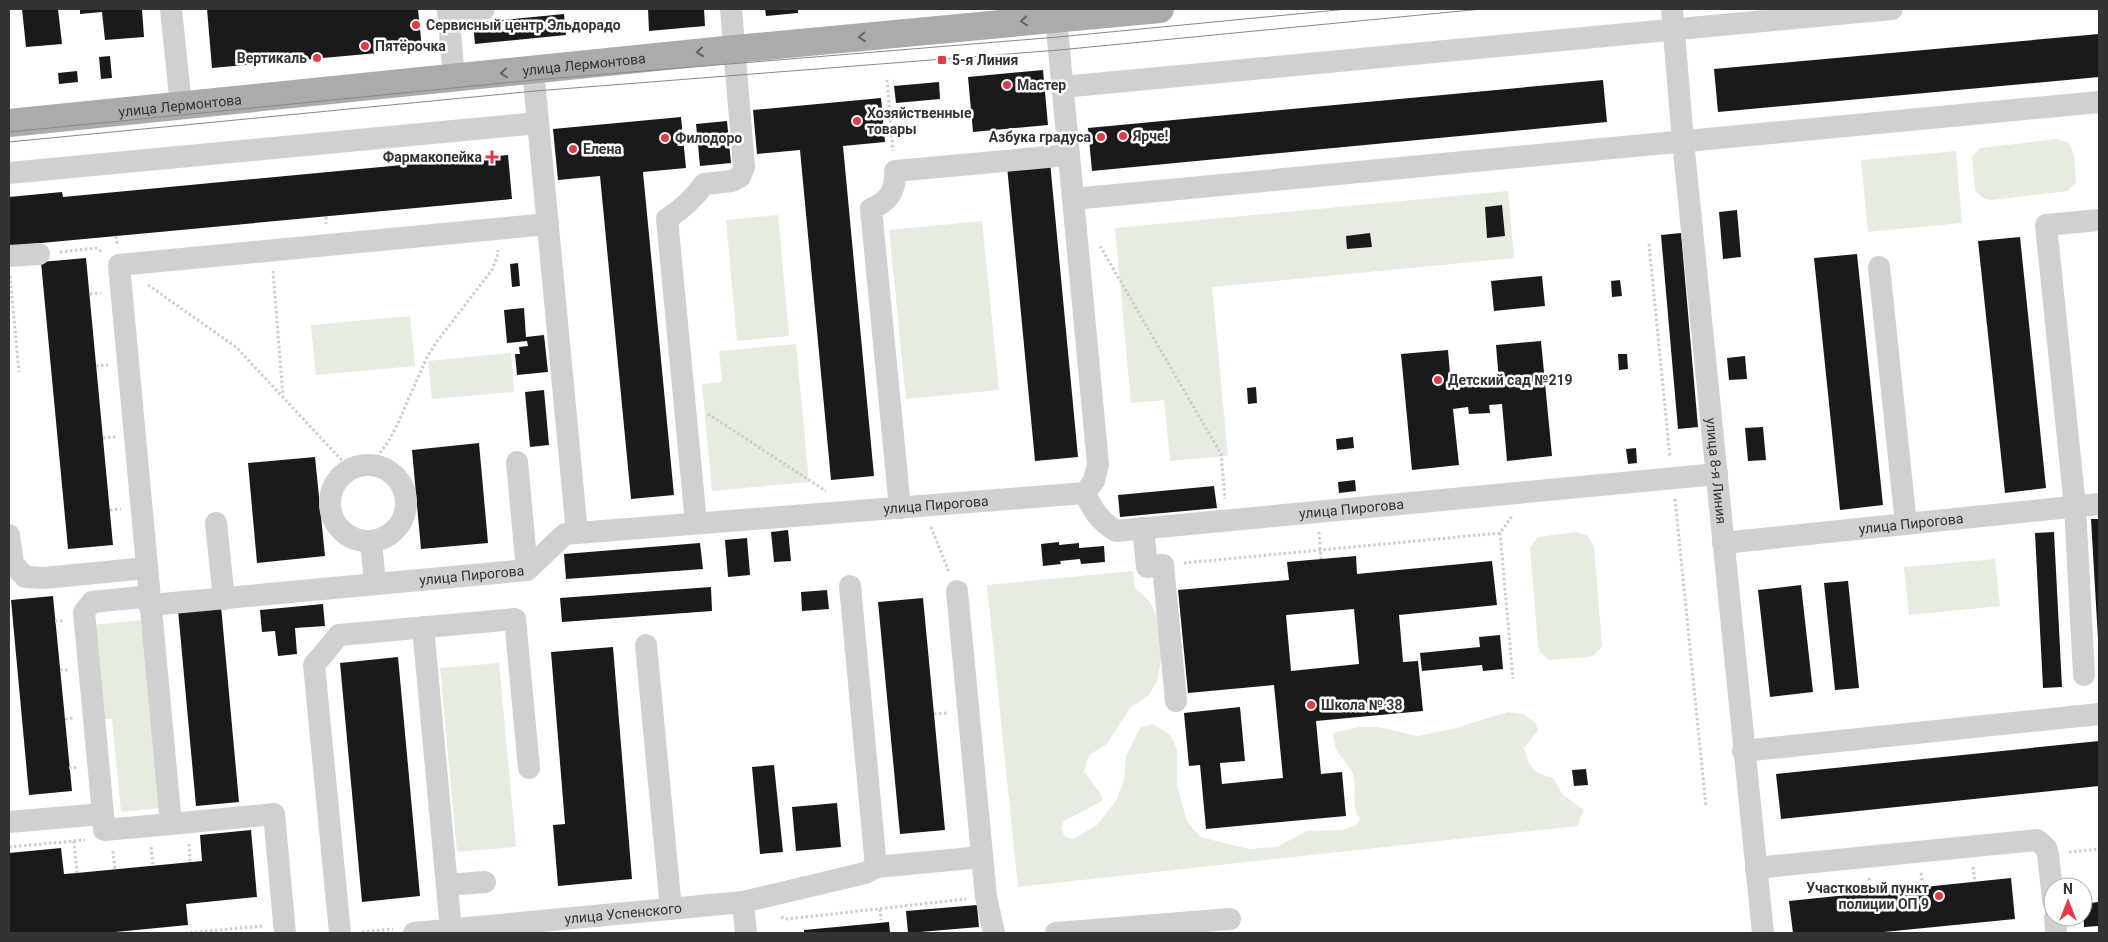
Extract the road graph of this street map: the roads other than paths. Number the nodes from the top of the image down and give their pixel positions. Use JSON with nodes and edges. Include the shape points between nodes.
{"nodes":[{"id":1,"x":171,"y":9,"type":"edge"},
{"id":2,"x":484,"y":9,"type":"edge"},
{"id":3,"x":731,"y":9,"type":"edge"},
{"id":4,"x":1160,"y":9,"type":"edge"},
{"id":5,"x":1892,"y":9,"type":"edge"},
{"id":6,"x":448,"y":10,"type":"edge"},
{"id":7,"x":1054,"y":14,"type":"edge"},
{"id":8,"x":1673,"y":19,"type":"edge"},
{"id":9,"x":735,"y":49,"type":"junction"},
{"id":10,"x":533,"y":70,"type":"junction"},
{"id":11,"x":454,"y":78,"type":"junction"},
{"id":12,"x":1062,"y":87,"type":"junction"},
{"id":13,"x":2099,"y":102,"type":"edge"},
{"id":14,"x":181,"y":106,"type":"junction"},
{"id":15,"x":9,"y":123,"type":"edge"},
{"id":16,"x":538,"y":123,"type":"junction"},
{"id":17,"x":1683,"y":141,"type":"junction"},
{"id":18,"x":1069,"y":155,"type":"junction"},
{"id":19,"x":9,"y":173,"type":"edge"},
{"id":20,"x":1073,"y":199,"type":"junction"},
{"id":21,"x":2099,"y":220,"type":"edge"},
{"id":22,"x":548,"y":224,"type":"junction"},
{"id":23,"x":39,"y":254,"type":"road end"},
{"id":24,"x":9,"y":265,"type":"edge"},
{"id":25,"x":1879,"y":267,"type":"dead end"},
{"id":26,"x":517,"y":462,"type":"dead end"},
{"id":27,"x":1717,"y":474,"type":"junction"},
{"id":28,"x":1085,"y":493,"type":"junction"},
{"id":29,"x":2099,"y":504,"type":"edge"},
{"id":30,"x":2075,"y":507,"type":"junction"},
{"id":31,"x":900,"y":508,"type":"junction"},
{"id":32,"x":216,"y":523,"type":"dead end"},
{"id":33,"x":696,"y":523,"type":"junction"},
{"id":34,"x":1906,"y":524,"type":"junction"},
{"id":35,"x":1143,"y":528,"type":"junction"},
{"id":36,"x":577,"y":533,"type":"junction"},
{"id":37,"x":9,"y":536,"type":"edge"},
{"id":38,"x":371,"y":541,"type":"junction"},
{"id":39,"x":1724,"y":544,"type":"junction"},
{"id":40,"x":527,"y":570,"type":"junction"},
{"id":41,"x":375,"y":584,"type":"junction"},
{"id":42,"x":850,"y":586,"type":"dead end"},
{"id":43,"x":154,"y":591,"type":"junction"},
{"id":44,"x":956,"y":591,"type":"road end"},
{"id":45,"x":224,"y":598,"type":"junction"},
{"id":46,"x":423,"y":627,"type":"junction"},
{"id":47,"x":646,"y":645,"type":"dead end"},
{"id":48,"x":2084,"y":676,"type":"dead end"},
{"id":49,"x":1176,"y":701,"type":"dead end"},
{"id":50,"x":2099,"y":714,"type":"edge"},
{"id":51,"x":1743,"y":751,"type":"junction"},
{"id":52,"x":529,"y":768,"type":"dead end"},
{"id":53,"x":102,"y":814,"type":"junction"},
{"id":54,"x":9,"y":822,"type":"edge"},
{"id":55,"x":171,"y":824,"type":"junction"},
{"id":56,"x":982,"y":857,"type":"junction"},
{"id":57,"x":876,"y":867,"type":"junction"},
{"id":58,"x":1756,"y":868,"type":"junction"},
{"id":59,"x":2050,"y":877,"type":"edge"},
{"id":60,"x":485,"y":882,"type":"dead end"},
{"id":61,"x":447,"y":885,"type":"junction"},
{"id":62,"x":743,"y":902,"type":"junction"},
{"id":63,"x":671,"y":909,"type":"junction"},
{"id":64,"x":1230,"y":919,"type":"dead end"},
{"id":65,"x":284,"y":929,"type":"edge"},
{"id":66,"x":451,"y":930,"type":"junction"},
{"id":67,"x":340,"y":933,"type":"edge"},
{"id":68,"x":414,"y":933,"type":"edge"},
{"id":69,"x":746,"y":933,"type":"edge"},
{"id":70,"x":994,"y":933,"type":"edge"},
{"id":71,"x":1056,"y":933,"type":"edge"},
{"id":72,"x":1762,"y":933,"type":"edge"}],
"edges":[{"from":1,"to":14,"type":"street"},
{"from":2,"to":6,"type":"street"},
{"from":3,"to":9,"type":"street"},
{"from":4,"to":7,"type":"main road","name":"улица Лермонтова"},
{"from":5,"to":8,"type":"street"},
{"from":6,"to":11,"type":"street"},
{"from":7,"to":9,"type":"main road","name":"улица Лермонтова","one_way":true},
{"from":7,"to":12,"type":"street"},
{"from":8,"to":12,"type":"street"},
{"from":8,"to":17,"type":"street","name":"улица 8-я Линия"},
{"from":9,"to":10,"type":"main road","name":"улица Лермонтова","one_way":true},
{"from":9,"to":33,"type":"street","via":[[744,167],[740,177],[732,181],[704,184],[697,196],[667,220]]},
{"from":10,"to":11,"type":"main road","name":"улица Лермонтова","one_way":true},
{"from":10,"to":16,"type":"street"},
{"from":11,"to":14,"type":"main road","name":"улица Лермонтова"},
{"from":12,"to":18,"type":"street"},
{"from":13,"to":17,"type":"street"},
{"from":14,"to":15,"type":"main road","name":"улица Лермонтова"},
{"from":16,"to":19,"type":"street"},
{"from":16,"to":22,"type":"street"},
{"from":17,"to":20,"type":"street"},
{"from":17,"to":27,"type":"street","name":"улица 8-я Линия"},
{"from":18,"to":20,"type":"street"},
{"from":18,"to":31,"type":"street","via":[[895,171],[896,184],[891,195],[871,209]]},
{"from":20,"to":28,"type":"street","via":[[1098,464],[1094,480]]},
{"from":21,"to":30,"type":"street","via":[[2046,225]]},
{"from":22,"to":36,"type":"street"},
{"from":22,"to":43,"type":"street","via":[[119,265]]},
{"from":23,"to":24,"type":"street"},
{"from":25,"to":34,"type":"street"},
{"from":26,"to":40,"type":"street"},
{"from":27,"to":35,"type":"street","name":"улица Пирогова"},
{"from":27,"to":39,"type":"street","name":"улица 8-я Линия"},
{"from":28,"to":31,"type":"street","name":"улица Пирогова"},
{"from":28,"to":35,"type":"street","name":"улица Пирогова","via":[[1092,510],[1104,523],[1116,530]]},
{"from":29,"to":30,"type":"street","name":"улица Пирогова"},
{"from":30,"to":34,"type":"street","name":"улица Пирогова"},
{"from":30,"to":48,"type":"street"},
{"from":31,"to":33,"type":"street","name":"улица Пирогова"},
{"from":32,"to":45,"type":"street"},
{"from":33,"to":36,"type":"street","name":"улица Пирогова"},
{"from":34,"to":39,"type":"street","name":"улица Пирогова"},
{"from":35,"to":49,"type":"street","via":[[1147,566],[1163,565]]},
{"from":36,"to":40,"type":"street","name":"улица Пирогова","via":[[565,534]]},
{"from":37,"to":43,"type":"street","name":"улица Пирогова","via":[[13,564],[25,577]]},
{"from":38,"to":38,"type":"street","via":[[387,537],[396,530],[411,500],[391,472],[381,467],[360,467],[341,476],[325,506],[345,534]]},
{"from":38,"to":41,"type":"street"},
{"from":39,"to":51,"type":"street","name":"улица 8-я Линия"},
{"from":40,"to":41,"type":"street","name":"улица Пирогова"},
{"from":41,"to":45,"type":"street","name":"улица Пирогова"},
{"from":42,"to":57,"type":"street"},
{"from":43,"to":45,"type":"street","name":"улица Пирогова"},
{"from":43,"to":53,"type":"street","via":[[141,597],[92,602],[84,612]]},
{"from":43,"to":55,"type":"street"},
{"from":44,"to":56,"type":"street"},
{"from":46,"to":52,"type":"street","via":[[515,619]]},
{"from":46,"to":61,"type":"street"},
{"from":46,"to":67,"type":"street","via":[[339,635],[314,665]]},
{"from":47,"to":63,"type":"street"},
{"from":50,"to":51,"type":"street"},
{"from":51,"to":58,"type":"street","name":"улица 8-я Линия"},
{"from":53,"to":54,"type":"street"},
{"from":53,"to":55,"type":"street","via":[[104,830]]},
{"from":55,"to":65,"type":"street","via":[[274,814]]},
{"from":56,"to":57,"type":"street","name":"улица Успенского"},
{"from":56,"to":70,"type":"street"},
{"from":57,"to":62,"type":"street","name":"улица Успенского","via":[[865,873]]},
{"from":58,"to":59,"type":"street","via":[[2030,840],[2042,843],[2048,854]]},
{"from":58,"to":72,"type":"street","name":"улица 8-я Линия"},
{"from":60,"to":61,"type":"street"},
{"from":61,"to":66,"type":"street"},
{"from":62,"to":63,"type":"street","name":"улица Успенского"},
{"from":62,"to":69,"type":"street"},
{"from":63,"to":66,"type":"street","name":"улица Успенского"},
{"from":64,"to":71,"type":"street"},
{"from":66,"to":68,"type":"street","name":"улица Успенского"}]}
